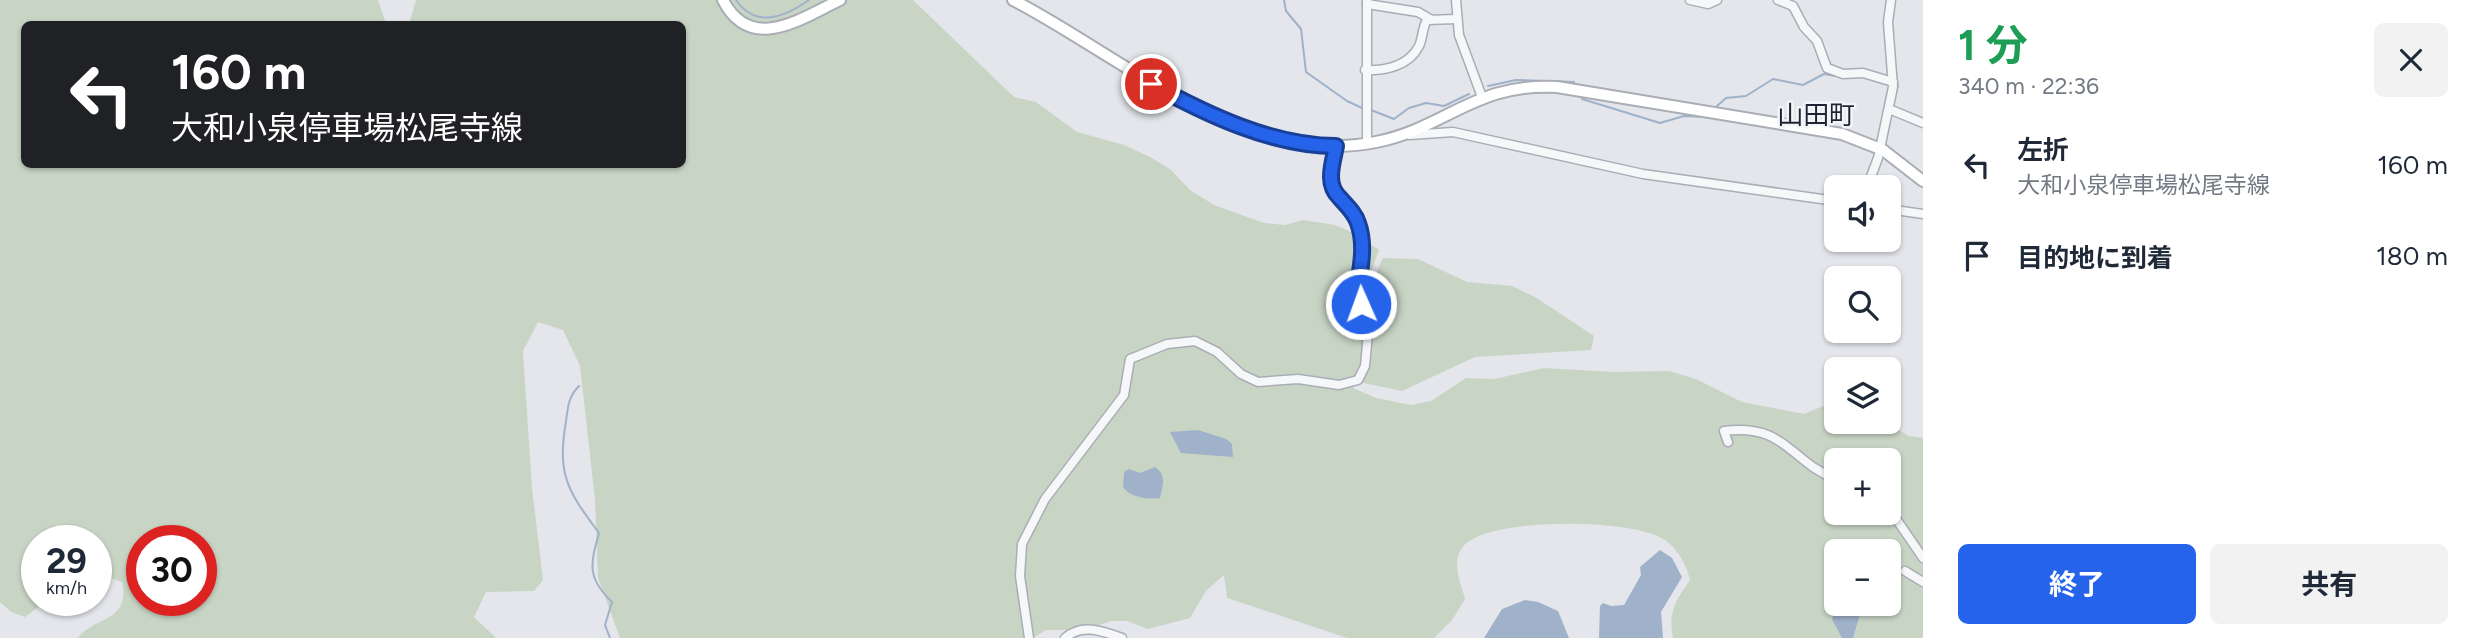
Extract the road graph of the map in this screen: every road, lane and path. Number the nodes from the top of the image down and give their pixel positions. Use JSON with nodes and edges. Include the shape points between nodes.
{"nodes":[{"id":1,"x":723,"y":0,"type":"edge"},
{"id":2,"x":840,"y":0,"type":"edge"},
{"id":3,"x":1013,"y":0,"type":"edge"},
{"id":4,"x":1455,"y":0,"type":"edge"},
{"id":5,"x":1690,"y":0,"type":"edge"},
{"id":6,"x":1717,"y":0,"type":"edge"},
{"id":7,"x":1778,"y":0,"type":"edge"},
{"id":8,"x":1891,"y":0,"type":"edge"},
{"id":9,"x":1367,"y":2,"type":"edge"},
{"id":10,"x":1430,"y":19,"type":"junction"},
{"id":11,"x":1456,"y":19,"type":"junction"},
{"id":12,"x":1366,"y":70,"type":"junction"},
{"id":13,"x":1893,"y":82,"type":"junction"},
{"id":14,"x":1482,"y":97,"type":"junction"},
{"id":15,"x":1889,"y":109,"type":"junction"},
{"id":16,"x":1923,"y":123,"type":"edge"},
{"id":17,"x":1390,"y":138,"type":"junction"},
{"id":18,"x":1367,"y":144,"type":"junction"},
{"id":19,"x":1336,"y":146,"type":"junction"},
{"id":20,"x":1880,"y":148,"type":"junction"},
{"id":21,"x":1871,"y":175,"type":"edge"},
{"id":22,"x":1923,"y":181,"type":"edge"},
{"id":23,"x":1824,"y":199,"type":"edge"},
{"id":24,"x":1901,"y":211,"type":"edge"},
{"id":25,"x":1923,"y":214,"type":"edge"},
{"id":26,"x":1728,"y":442,"type":"dead end"},
{"id":27,"x":1824,"y":470,"type":"edge"},
{"id":28,"x":1900,"y":525,"type":"edge"},
{"id":29,"x":1923,"y":558,"type":"edge"},
{"id":30,"x":1905,"y":571,"type":"dead end"},
{"id":31,"x":1923,"y":582,"type":"edge"},
{"id":32,"x":1029,"y":638,"type":"edge"},
{"id":33,"x":1065,"y":638,"type":"edge"},
{"id":34,"x":1122,"y":638,"type":"edge"}],
"edges":[{"from":1,"to":2,"type":"main road","via":[[745,24],[776,28],[794,25]]},
{"from":3,"to":19,"type":"main road","via":[[1167,92],[1283,139]]},
{"from":4,"to":11,"type":"street"},
{"from":5,"to":6,"type":"street","via":[[1708,4]]},
{"from":7,"to":13,"type":"street","via":[[1793,6],[1817,41],[1827,68]]},
{"from":8,"to":13,"type":"street","via":[[1888,32]]},
{"from":9,"to":10,"type":"street","via":[[1418,12]]},
{"from":9,"to":12,"type":"street"},
{"from":10,"to":11,"type":"street"},
{"from":10,"to":12,"type":"street","via":[[1410,56],[1388,70]]},
{"from":11,"to":14,"type":"street"},
{"from":12,"to":18,"type":"street"},
{"from":13,"to":15,"type":"street"},
{"from":14,"to":17,"type":"main road"},
{"from":14,"to":20,"type":"main road","via":[[1521,87],[1569,88],[1828,131]]},
{"from":15,"to":16,"type":"street"},
{"from":15,"to":20,"type":"street"},
{"from":17,"to":18,"type":"main road"},
{"from":17,"to":23,"type":"street","via":[[1453,132],[1643,174]]},
{"from":18,"to":19,"type":"main road"},
{"from":19,"to":32,"type":"street","via":[[1332,188],[1354,214],[1363,245],[1356,299],[1369,322],[1365,366],[1358,380],[1339,385],[1298,379],[1258,382],[1195,341],[1167,344],[1130,359],[1124,395],[1045,499],[1026,534],[1019,564]]},
{"from":20,"to":21,"type":"street"},
{"from":20,"to":22,"type":"main road"},
{"from":24,"to":25,"type":"street"},
{"from":26,"to":27,"type":"street","via":[[1724,431],[1748,428],[1787,443]]},
{"from":28,"to":29,"type":"street"},
{"from":30,"to":31,"type":"street"},
{"from":33,"to":34,"type":"street","via":[[1082,629]]}]}
